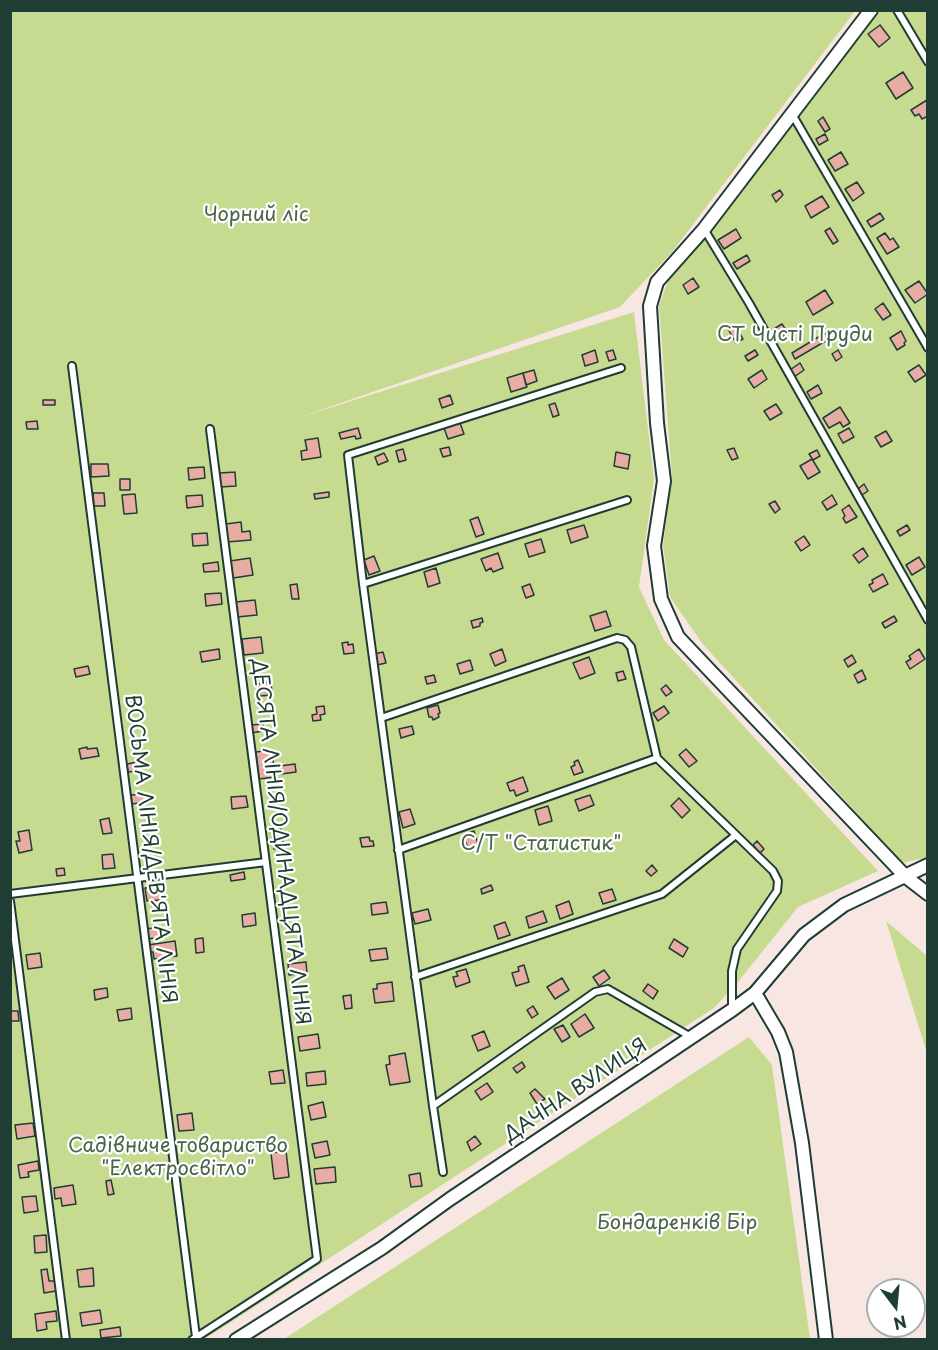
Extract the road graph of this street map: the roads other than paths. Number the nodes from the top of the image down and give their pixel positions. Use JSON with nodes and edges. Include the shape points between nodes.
{"nodes":[{"id":1,"x":871,"y":10,"type":"edge"},
{"id":2,"x":900,"y":12,"type":"edge"},
{"id":3,"x":927,"y":62,"type":"edge"},
{"id":4,"x":792,"y":114,"type":"junction"},
{"id":5,"x":704,"y":229,"type":"junction"},
{"id":6,"x":927,"y":348,"type":"edge"},
{"id":7,"x":72,"y":366,"type":"dead end"},
{"id":8,"x":621,"y":368,"type":"dead end"},
{"id":9,"x":210,"y":429,"type":"dead end"},
{"id":10,"x":627,"y":500,"type":"dead end"},
{"id":11,"x":363,"y":584,"type":"junction"},
{"id":12,"x":927,"y":620,"type":"edge"},
{"id":13,"x":381,"y":718,"type":"junction"},
{"id":14,"x":657,"y":758,"type":"junction"},
{"id":15,"x":736,"y":835,"type":"junction"},
{"id":16,"x":398,"y":850,"type":"junction"},
{"id":17,"x":266,"y":862,"type":"junction"},
{"id":18,"x":927,"y":866,"type":"edge"},
{"id":19,"x":906,"y":877,"type":"junction"},
{"id":20,"x":137,"y":878,"type":"junction"},
{"id":21,"x":10,"y":894,"type":"edge"},
{"id":22,"x":927,"y":894,"type":"edge"},
{"id":23,"x":10,"y":901,"type":"edge"},
{"id":24,"x":415,"y":977,"type":"junction"},
{"id":25,"x":755,"y":993,"type":"junction"},
{"id":26,"x":732,"y":1010,"type":"junction"},
{"id":27,"x":692,"y":1037,"type":"junction"},
{"id":28,"x":433,"y":1106,"type":"junction"},
{"id":29,"x":443,"y":1172,"type":"dead end"},
{"id":30,"x":194,"y":1338,"type":"edge"},
{"id":31,"x":66,"y":1340,"type":"edge"},
{"id":32,"x":236,"y":1340,"type":"edge"},
{"id":33,"x":826,"y":1340,"type":"edge"}],
"edges":[{"from":1,"to":4,"type":"street"},
{"from":2,"to":3,"type":"lane"},
{"from":4,"to":5,"type":"street"},
{"from":4,"to":6,"type":"lane"},
{"from":5,"to":12,"type":"lane"},
{"from":5,"to":19,"type":"street","via":[[657,282],[650,306],[664,481],[654,546],[661,599],[678,637]]},
{"from":7,"to":20,"type":"lane","name":"ВОСЬМА ЛІНІЯ/ДЕВ'ЯТА ЛІНІЯ"},
{"from":8,"to":11,"type":"lane","via":[[348,455]]},
{"from":9,"to":17,"type":"lane","name":"ДЕСЯТА ЛІНІЯ/ОДИНАДЦЯТА ЛІНІЯ"},
{"from":10,"to":11,"type":"lane"},
{"from":11,"to":13,"type":"lane"},
{"from":13,"to":14,"type":"lane","via":[[616,638],[631,647]]},
{"from":13,"to":16,"type":"lane"},
{"from":14,"to":15,"type":"lane"},
{"from":14,"to":16,"type":"lane"},
{"from":15,"to":24,"type":"lane","via":[[662,894]]},
{"from":15,"to":26,"type":"lane","via":[[773,871],[778,881],[777,891],[737,949],[732,971]]},
{"from":16,"to":24,"type":"lane"},
{"from":17,"to":20,"type":"lane"},
{"from":17,"to":30,"type":"lane","name":"ДЕСЯТА ЛІНІЯ/ОДИНАДЦЯТА ЛІНІЯ","via":[[317,1259]]},
{"from":18,"to":19,"type":"street","name":"ДАЧНА ВУЛИЦЯ"},
{"from":19,"to":22,"type":"street"},
{"from":19,"to":25,"type":"street","name":"ДАЧНА ВУЛИЦЯ","via":[[844,905],[804,935]]},
{"from":20,"to":21,"type":"lane"},
{"from":20,"to":30,"type":"lane","name":"ВОСЬМА ЛІНІЯ/ДЕВ'ЯТА ЛІНІЯ"},
{"from":23,"to":31,"type":"lane"},
{"from":24,"to":28,"type":"lane"},
{"from":25,"to":26,"type":"street","name":"ДАЧНА ВУЛИЦЯ"},
{"from":25,"to":33,"type":"street","via":[[786,1052],[802,1143]]},
{"from":26,"to":27,"type":"street","name":"ДАЧНА ВУЛИЦЯ"},
{"from":27,"to":28,"type":"lane","via":[[608,989],[595,992]]},
{"from":27,"to":32,"type":"street","name":"ДАЧНА ВУЛИЦЯ","via":[[382,1248]]},
{"from":28,"to":29,"type":"lane"}]}
